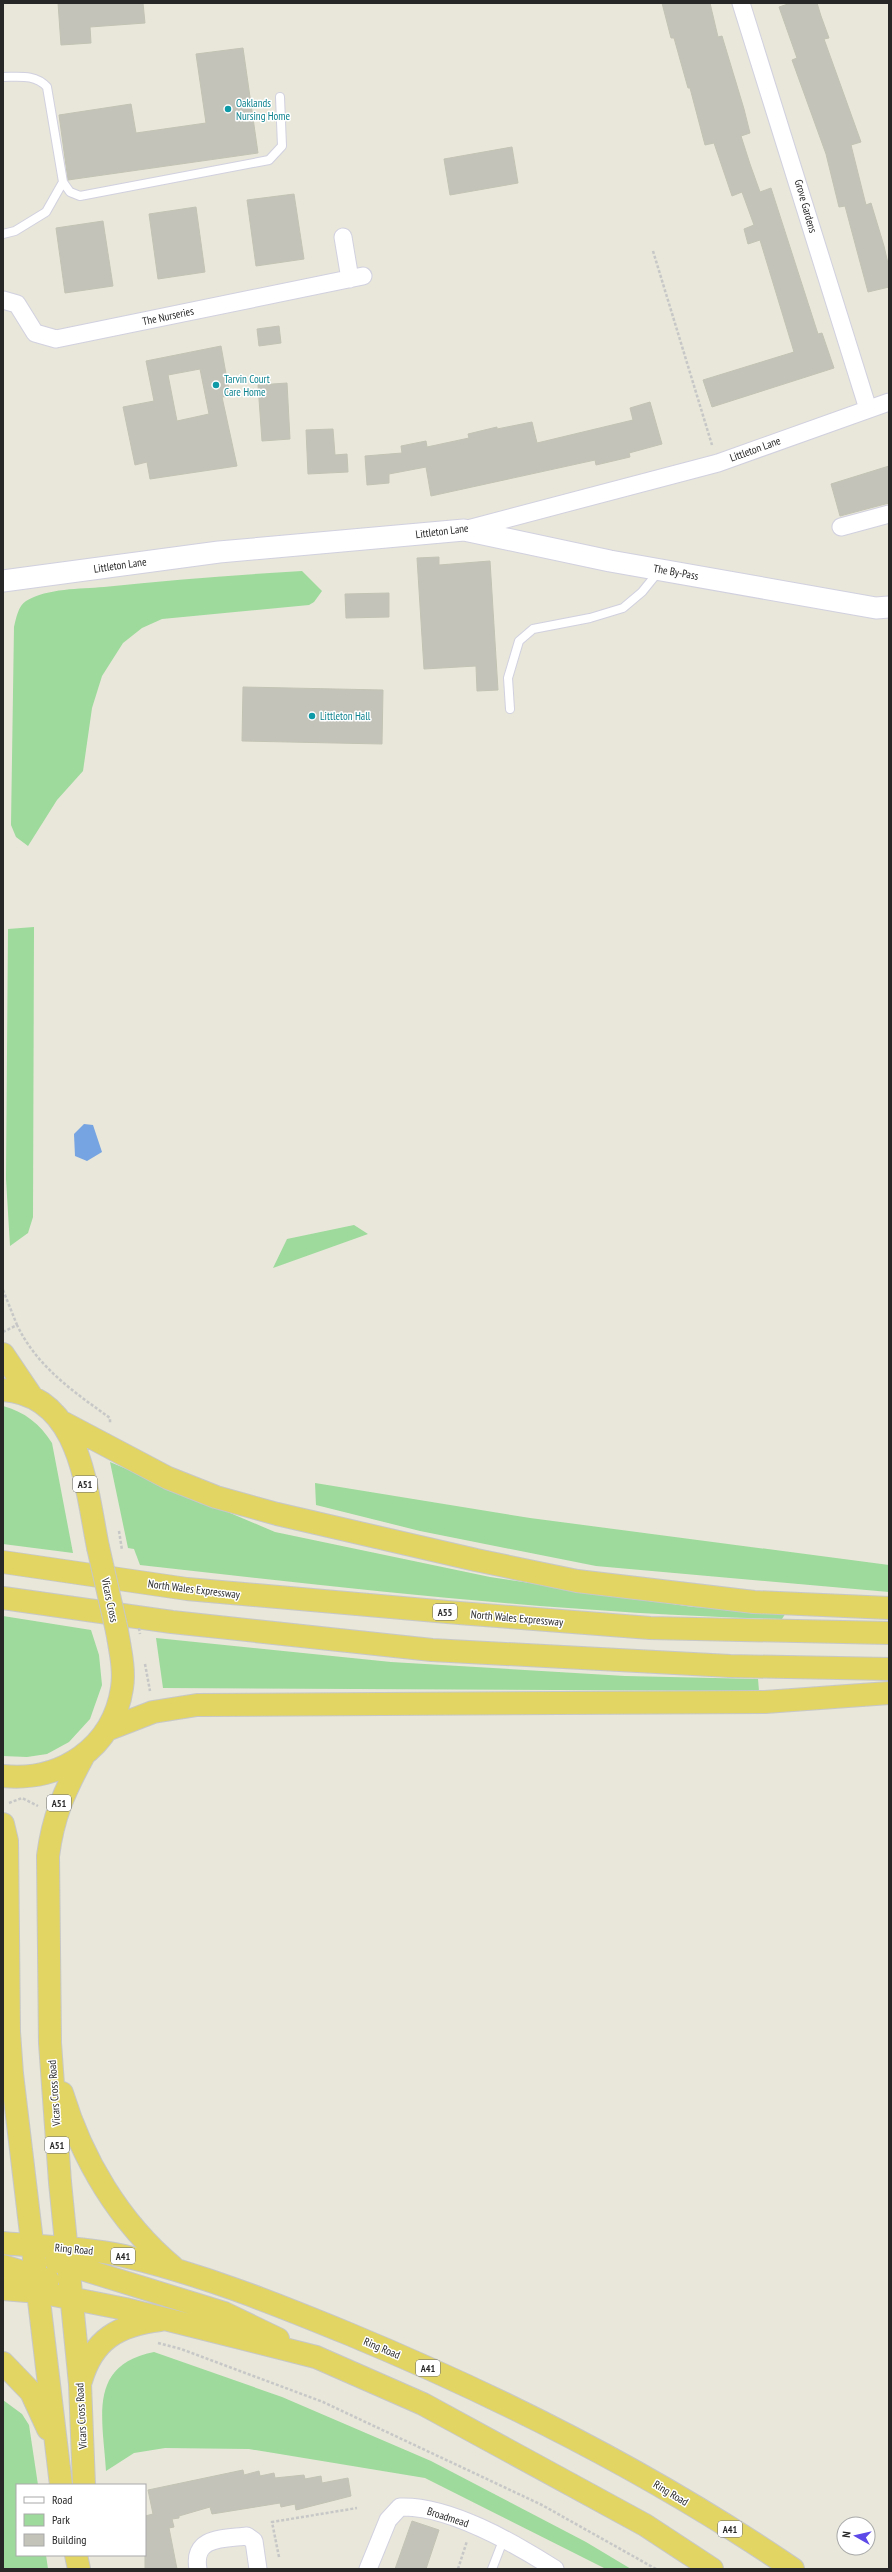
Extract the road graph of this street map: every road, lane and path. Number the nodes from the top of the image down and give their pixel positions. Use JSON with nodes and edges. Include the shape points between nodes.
{"nodes":[{"id":1,"x":741,"y":3,"type":"edge"},
{"id":2,"x":3,"y":77,"type":"edge"},
{"id":3,"x":280,"y":97,"type":"dead end"},
{"id":4,"x":63,"y":182,"type":"junction"},
{"id":5,"x":3,"y":234,"type":"edge"},
{"id":6,"x":343,"y":237,"type":"dead end"},
{"id":7,"x":653,"y":251,"type":"dead end"},
{"id":8,"x":3,"y":300,"type":"edge"},
{"id":9,"x":889,"y":402,"type":"edge"},
{"id":10,"x":868,"y":409,"type":"junction"},
{"id":11,"x":718,"y":463,"type":"junction"},
{"id":12,"x":889,"y":514,"type":"edge"},
{"id":13,"x":841,"y":527,"type":"dead end"},
{"id":14,"x":464,"y":530,"type":"junction"},
{"id":15,"x":660,"y":570,"type":"junction"},
{"id":16,"x":3,"y":580,"type":"edge"},
{"id":17,"x":889,"y":607,"type":"edge"},
{"id":18,"x":510,"y":709,"type":"dead end"},
{"id":19,"x":3,"y":1290,"type":"edge"},
{"id":20,"x":17,"y":1325,"type":"dead end"},
{"id":21,"x":3,"y":1354,"type":"edge"},
{"id":22,"x":3,"y":1390,"type":"edge"},
{"id":23,"x":32,"y":1397,"type":"junction"},
{"id":24,"x":64,"y":1423,"type":"junction"},
{"id":25,"x":3,"y":1562,"type":"edge"},
{"id":26,"x":3,"y":1598,"type":"edge"},
{"id":27,"x":889,"y":1608,"type":"edge"},
{"id":28,"x":889,"y":1634,"type":"edge"},
{"id":29,"x":889,"y":1669,"type":"edge"},
{"id":30,"x":889,"y":1693,"type":"edge"},
{"id":31,"x":109,"y":1729,"type":"junction"},
{"id":32,"x":84,"y":1755,"type":"junction"},
{"id":33,"x":3,"y":1776,"type":"edge"},
{"id":34,"x":3,"y":1824,"type":"edge"},
{"id":35,"x":50,"y":2043,"type":"junction"},
{"id":36,"x":12,"y":2074,"type":"junction"},
{"id":37,"x":3,"y":2101,"type":"edge"},
{"id":38,"x":3,"y":2243,"type":"edge"},
{"id":39,"x":31,"y":2246,"type":"junction"},
{"id":40,"x":66,"y":2257,"type":"junction"},
{"id":41,"x":3,"y":2266,"type":"edge"},
{"id":42,"x":178,"y":2271,"type":"junction"},
{"id":43,"x":38,"y":2284,"type":"junction"},
{"id":44,"x":3,"y":2289,"type":"edge"},
{"id":45,"x":71,"y":2298,"type":"junction"},
{"id":46,"x":167,"y":2319,"type":"junction"},
{"id":47,"x":152,"y":2343,"type":"dead end"},
{"id":48,"x":316,"y":2358,"type":"junction"},
{"id":49,"x":3,"y":2362,"type":"edge"},
{"id":50,"x":80,"y":2384,"type":"junction"},
{"id":51,"x":58,"y":2454,"type":"junction"},
{"id":52,"x":61,"y":2484,"type":"edge"},
{"id":53,"x":84,"y":2484,"type":"edge"},
{"id":54,"x":358,"y":2508,"type":"dead end"},
{"id":55,"x":472,"y":2525,"type":"junction"},
{"id":56,"x":504,"y":2538,"type":"junction"},
{"id":57,"x":76,"y":2556,"type":"edge"},
{"id":58,"x":80,"y":2556,"type":"edge"},
{"id":59,"x":280,"y":2556,"type":"dead end"},
{"id":60,"x":551,"y":2568,"type":"edge"},
{"id":61,"x":80,"y":2569,"type":"edge"},
{"id":62,"x":198,"y":2569,"type":"edge"},
{"id":63,"x":258,"y":2569,"type":"edge"},
{"id":64,"x":368,"y":2569,"type":"edge"},
{"id":65,"x":458,"y":2569,"type":"edge"},
{"id":66,"x":492,"y":2569,"type":"edge"},
{"id":67,"x":656,"y":2569,"type":"edge"},
{"id":68,"x":712,"y":2569,"type":"edge"},
{"id":69,"x":793,"y":2569,"type":"edge"}],
"edges":[{"from":1,"to":10,"type":"street","name":"Grove Gardens"},
{"from":2,"to":4,"type":"lane","via":[[30,77],[42,81],[47,87]]},
{"from":3,"to":4,"type":"lane","via":[[282,146],[269,160],[84,196],[70,192]]},
{"from":4,"to":5,"type":"lane","via":[[46,212],[15,231]]},
{"from":6,"to":8,"type":"street","name":"The Nurseries","via":[[356,277],[56,339],[35,333],[18,304]]},
{"from":7,"to":11,"type":"path"},
{"from":9,"to":10,"type":"street","name":"Littleton Lane"},
{"from":10,"to":11,"type":"street","name":"Littleton Lane"},
{"from":11,"to":14,"type":"street","name":"Littleton Lane"},
{"from":12,"to":13,"type":"street"},
{"from":14,"to":15,"type":"street","name":"The By-Pass"},
{"from":14,"to":16,"type":"street","name":"Littleton Lane","via":[[219,552]]},
{"from":15,"to":17,"type":"street","name":"The By-Pass","via":[[876,608]]},
{"from":15,"to":18,"type":"lane","via":[[642,592],[622,608],[590,618],[533,629],[519,641],[508,678]]},
{"from":19,"to":20,"type":"path"},
{"from":21,"to":23,"type":"highway","number":"A51"},
{"from":22,"to":23,"type":"highway","name":"Vicars Cross","number":"A51"},
{"from":23,"to":24,"type":"highway","name":"Vicars Cross","number":"A51","via":[[48,1407]]},
{"from":24,"to":27,"type":"highway","via":[[168,1478],[216,1496],[277,1514],[476,1560],[577,1581],[754,1602]]},
{"from":24,"to":31,"type":"highway","name":"Vicars Cross","number":"A51","bridge":true,"via":[[74,1443],[82,1469],[122,1668],[122,1689]]},
{"from":25,"to":28,"type":"highway","name":"North Wales Expressway","number":"A55","via":[[187,1589],[467,1614],[650,1628]]},
{"from":26,"to":29,"type":"highway","via":[[172,1622],[432,1650],[730,1666]]},
{"from":30,"to":31,"type":"highway","via":[[765,1702],[197,1705],[153,1712]]},
{"from":31,"to":32,"type":"highway","name":"Vicars Cross","number":"A51"},
{"from":32,"to":33,"type":"highway","name":"Vicars Cross","number":"A51","via":[[55,1771],[35,1776]]},
{"from":32,"to":35,"type":"highway","name":"Vicars Cross Road","number":"A51","via":[[62,1796],[52,1826],[48,1856]]},
{"from":34,"to":36,"type":"highway","via":[[6,1841]]},
{"from":35,"to":40,"type":"highway","name":"Vicars Cross Road","number":"A51"},
{"from":35,"to":42,"type":"highway","via":[[69,2117],[95,2173],[139,2234]]},
{"from":36,"to":37,"type":"highway"},
{"from":36,"to":39,"type":"highway"},
{"from":38,"to":39,"type":"highway","name":"Ring Road","number":"A41"},
{"from":39,"to":40,"type":"highway","name":"Ring Road","number":"A41"},
{"from":39,"to":43,"type":"highway"},
{"from":40,"to":42,"type":"highway","name":"Ring Road","number":"A41","via":[[122,2256]]},
{"from":40,"to":45,"type":"highway","name":"Vicars Cross Road","number":"A51"},
{"from":40,"to":48,"type":"highway","via":[[224,2313]]},
{"from":41,"to":43,"type":"highway"},
{"from":42,"to":69,"type":"highway","name":"Ring Road","number":"A41","via":[[291,2310],[448,2377],[561,2432],[666,2490]]},
{"from":43,"to":44,"type":"highway"},
{"from":43,"to":45,"type":"highway","via":[[60,2288]]},
{"from":43,"to":51,"type":"highway"},
{"from":45,"to":46,"type":"highway"},
{"from":45,"to":50,"type":"highway","name":"Vicars Cross Road","number":"A51"},
{"from":46,"to":48,"type":"highway"},
{"from":46,"to":50,"type":"highway","via":[[141,2322],[122,2328],[111,2335],[92,2354]]},
{"from":47,"to":67,"type":"path","via":[[181,2349],[323,2402],[542,2505]]},
{"from":48,"to":68,"type":"highway","via":[[424,2404],[638,2522]]},
{"from":49,"to":51,"type":"highway","via":[[31,2392],[41,2409]]},
{"from":50,"to":53,"type":"highway","name":"Vicars Cross Road","number":"A51"},
{"from":51,"to":52,"type":"highway"},
{"from":54,"to":59,"type":"path","via":[[272,2522]]},
{"from":55,"to":56,"type":"street","name":"Broadmead"},
{"from":55,"to":64,"type":"street","name":"Broadmead","via":[[418,2507],[400,2508],[388,2520]]},
{"from":55,"to":65,"type":"path"},
{"from":56,"to":60,"type":"street","name":"Broadmead"},
{"from":56,"to":66,"type":"lane"},
{"from":57,"to":61,"type":"highway"},
{"from":58,"to":61,"type":"highway"},
{"from":62,"to":63,"type":"street","via":[[196,2558],[203,2545],[248,2536],[254,2541]]}]}
